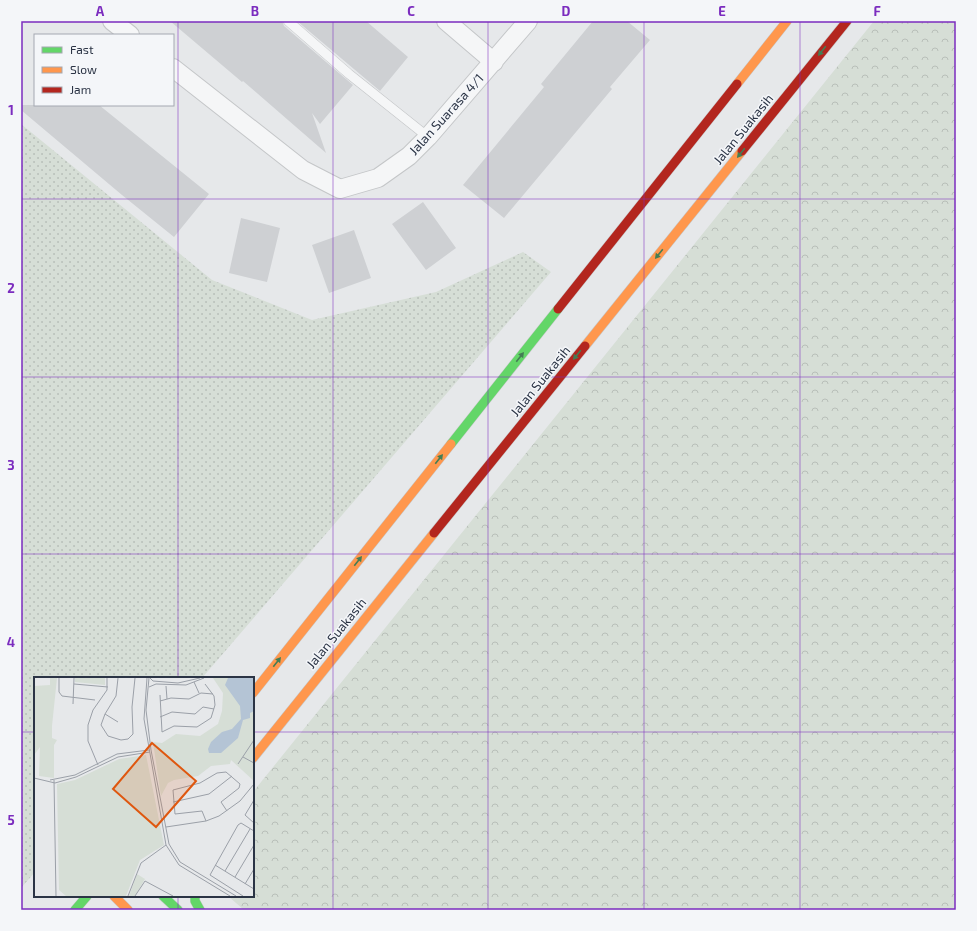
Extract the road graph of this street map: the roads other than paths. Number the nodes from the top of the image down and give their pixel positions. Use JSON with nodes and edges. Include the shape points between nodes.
{"nodes":[{"id":1,"x":112,"y":21,"type":"edge"},
{"id":2,"x":288,"y":21,"type":"edge"},
{"id":3,"x":446,"y":21,"type":"edge"},
{"id":4,"x":528,"y":21,"type":"edge"},
{"id":5,"x":787,"y":21,"type":"edge"},
{"id":6,"x":847,"y":21,"type":"edge"},
{"id":7,"x":129,"y":34,"type":"edge"},
{"id":8,"x":494,"y":62,"type":"junction"},
{"id":9,"x":174,"y":69,"type":"edge"},
{"id":10,"x":428,"y":137,"type":"junction"},
{"id":11,"x":254,"y":692,"type":"edge"},
{"id":12,"x":254,"y":757,"type":"edge"},
{"id":13,"x":86,"y":897,"type":"edge"},
{"id":14,"x":115,"y":897,"type":"edge"},
{"id":15,"x":164,"y":897,"type":"edge"},
{"id":16,"x":195,"y":897,"type":"edge"},
{"id":17,"x":129,"y":909,"type":"edge"},
{"id":18,"x":75,"y":910,"type":"edge"},
{"id":19,"x":178,"y":910,"type":"edge"},
{"id":20,"x":200,"y":910,"type":"edge"}],
"edges":[{"from":1,"to":7,"type":"street"},
{"from":2,"to":10,"type":"lane","via":[[348,74]]},
{"from":3,"to":8,"type":"street"},
{"from":4,"to":8,"type":"street","name":"Jalan Suarasa 4/1"},
{"from":11,"to":5,"type":"main road","one_way":true},
{"from":6,"to":12,"type":"main road","name":"Jalan Suakasih","one_way":true},
{"from":8,"to":10,"type":"street","name":"Jalan Suarasa 4/1"},
{"from":9,"to":10,"type":"street","name":"Jalan Suarasa 4/1","via":[[302,170],[340,189],[378,178],[409,156]]},
{"from":13,"to":18,"type":"main road"},
{"from":14,"to":17,"type":"main road"},
{"from":15,"to":19,"type":"main road"},
{"from":16,"to":20,"type":"main road"}]}
